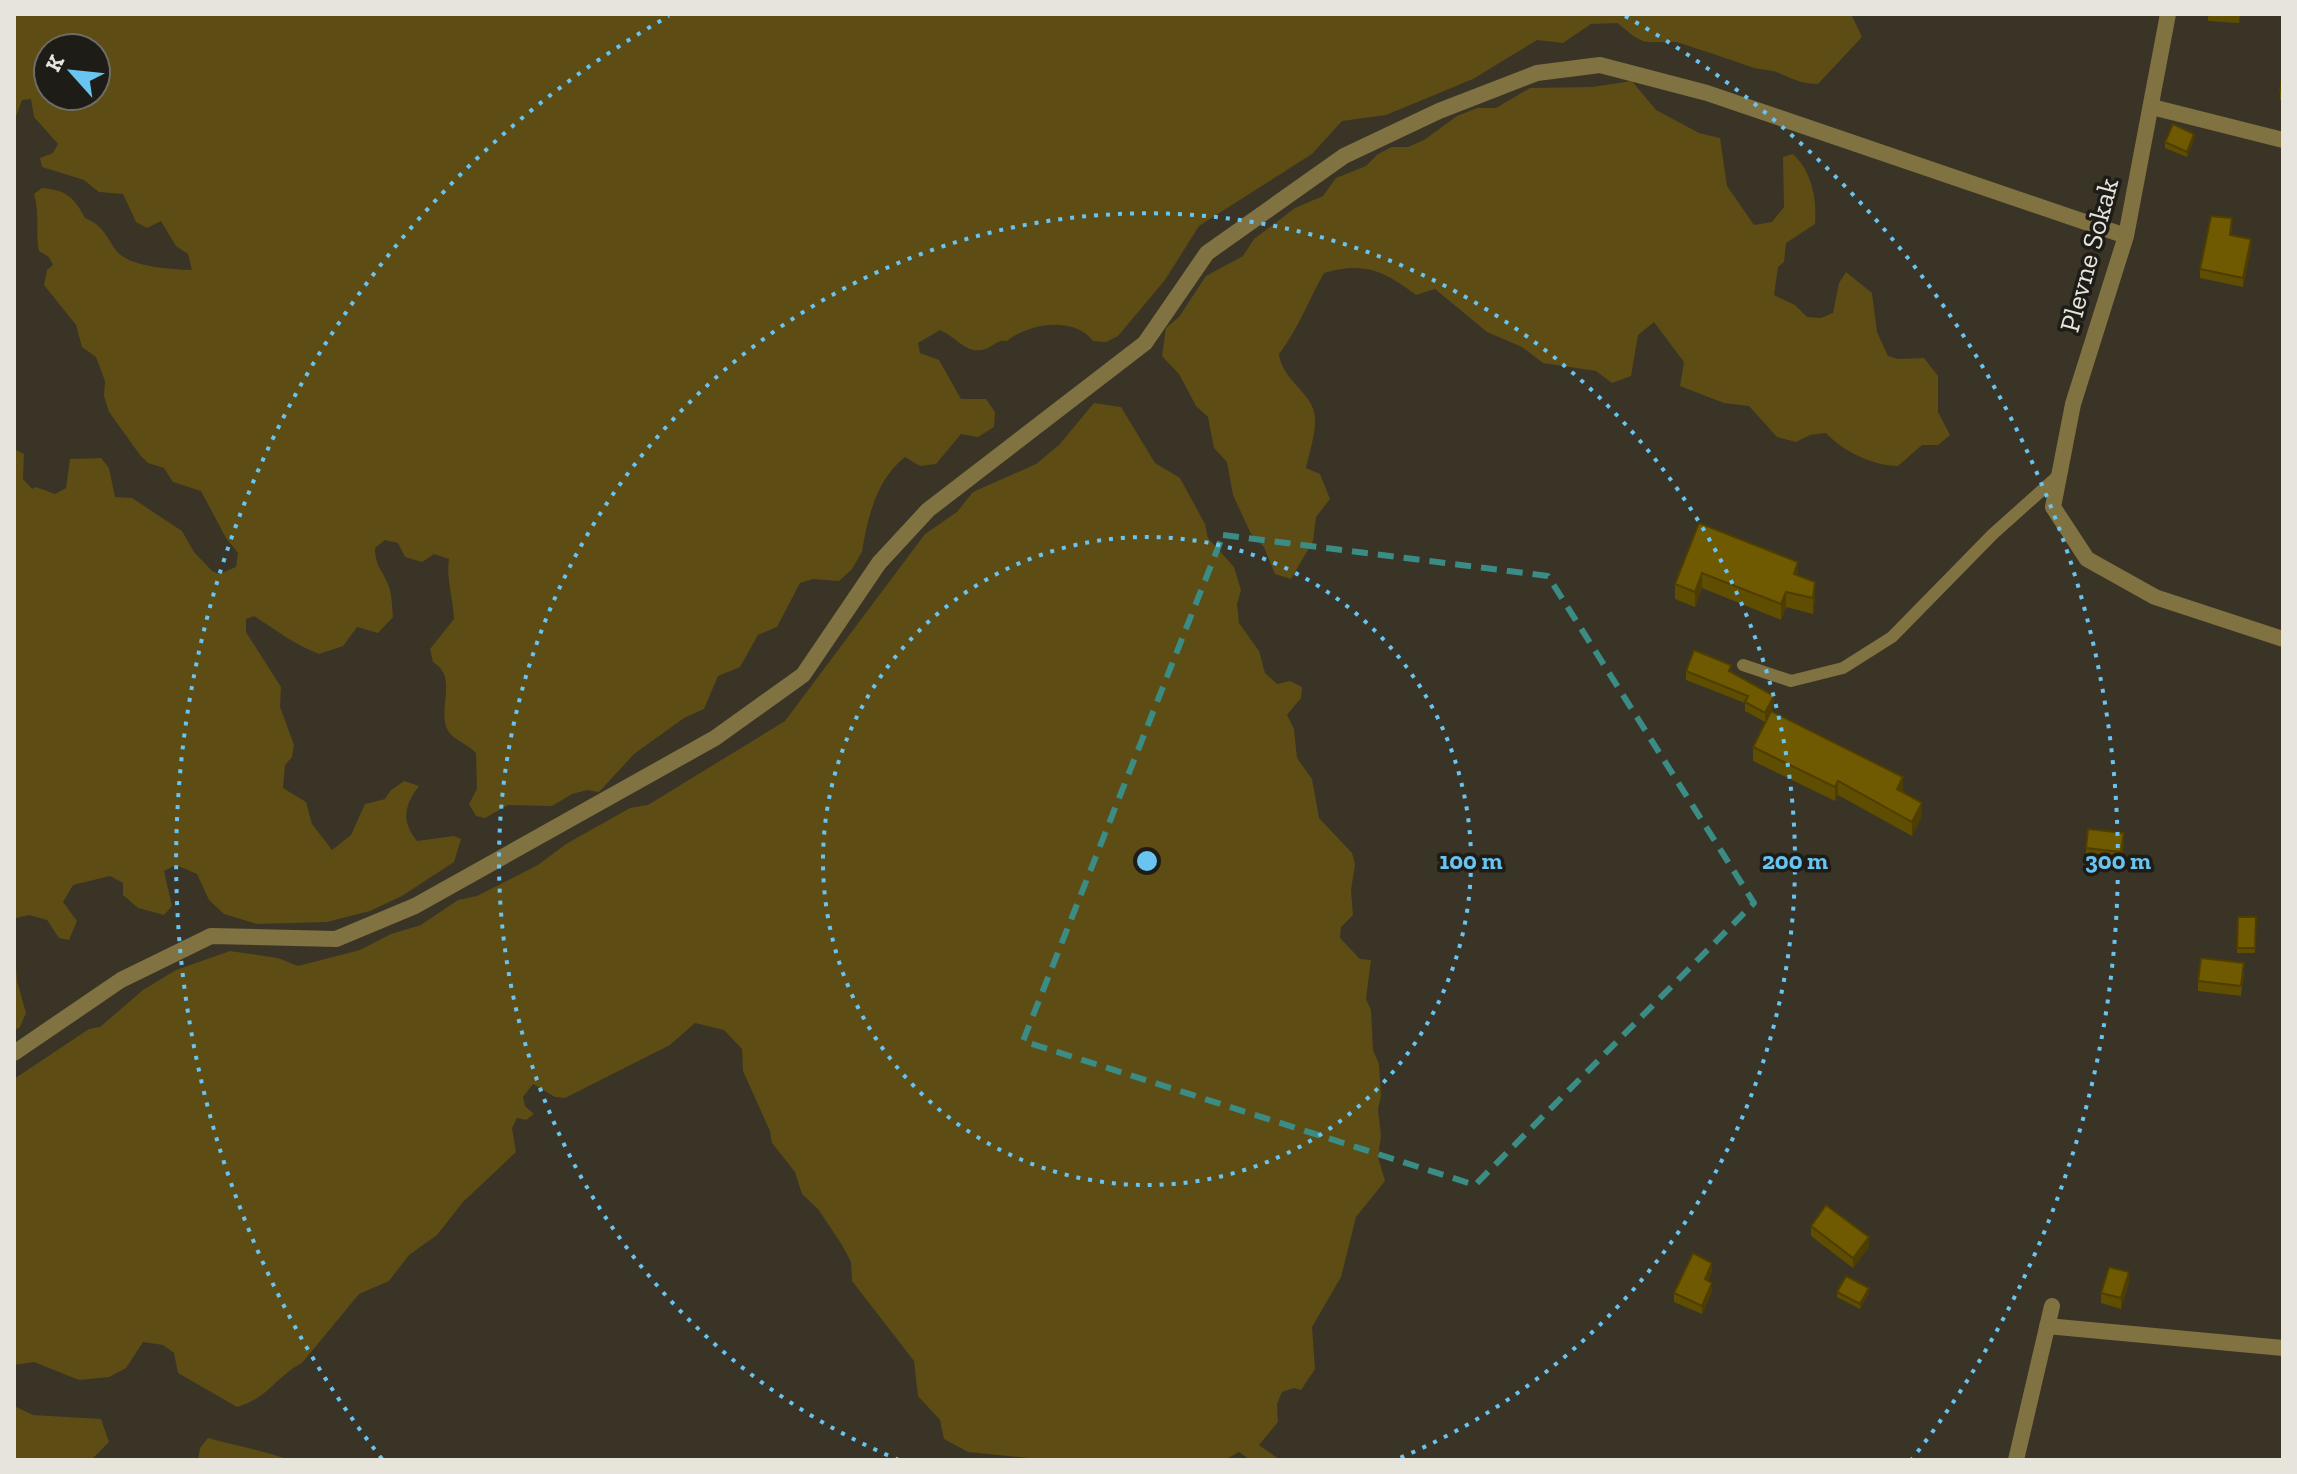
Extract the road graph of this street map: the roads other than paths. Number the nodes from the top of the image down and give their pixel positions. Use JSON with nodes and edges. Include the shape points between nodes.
{"nodes":[{"id":1,"x":2168,"y":14,"type":"edge"},
{"id":2,"x":2152,"y":107,"type":"junction"},
{"id":3,"x":2283,"y":140,"type":"edge"},
{"id":4,"x":2126,"y":236,"type":"junction"},
{"id":5,"x":2060,"y":474,"type":"junction"},
{"id":6,"x":2283,"y":639,"type":"edge"},
{"id":7,"x":1743,"y":665,"type":"dead end"},
{"id":8,"x":14,"y":1053,"type":"edge"},
{"id":9,"x":2052,"y":1306,"type":"dead end"},
{"id":10,"x":2047,"y":1326,"type":"junction"},
{"id":11,"x":2283,"y":1348,"type":"edge"},
{"id":12,"x":2016,"y":1460,"type":"edge"}],
"edges":[{"from":1,"to":2,"type":"street","name":"Plevne Sokak"},
{"from":2,"to":3,"type":"street"},
{"from":2,"to":4,"type":"street","name":"Plevne Sokak"},
{"from":4,"to":5,"type":"street","name":"Plevne Sokak","via":[[2073,404]]},
{"from":4,"to":8,"type":"street","via":[[1707,93],[1600,65],[1537,73],[1344,156],[1207,253],[1145,343],[928,510],[879,563],[803,675],[715,738],[415,906],[336,939],[211,936],[121,980]]},
{"from":5,"to":6,"type":"street","name":"Plevne Sokak","via":[[2053,507],[2087,559],[2155,597]]},
{"from":5,"to":7,"type":"lane","via":[[1892,637],[1843,668],[1791,681]]},
{"from":9,"to":10,"type":"street"},
{"from":10,"to":11,"type":"street"},
{"from":10,"to":12,"type":"street"}]}
